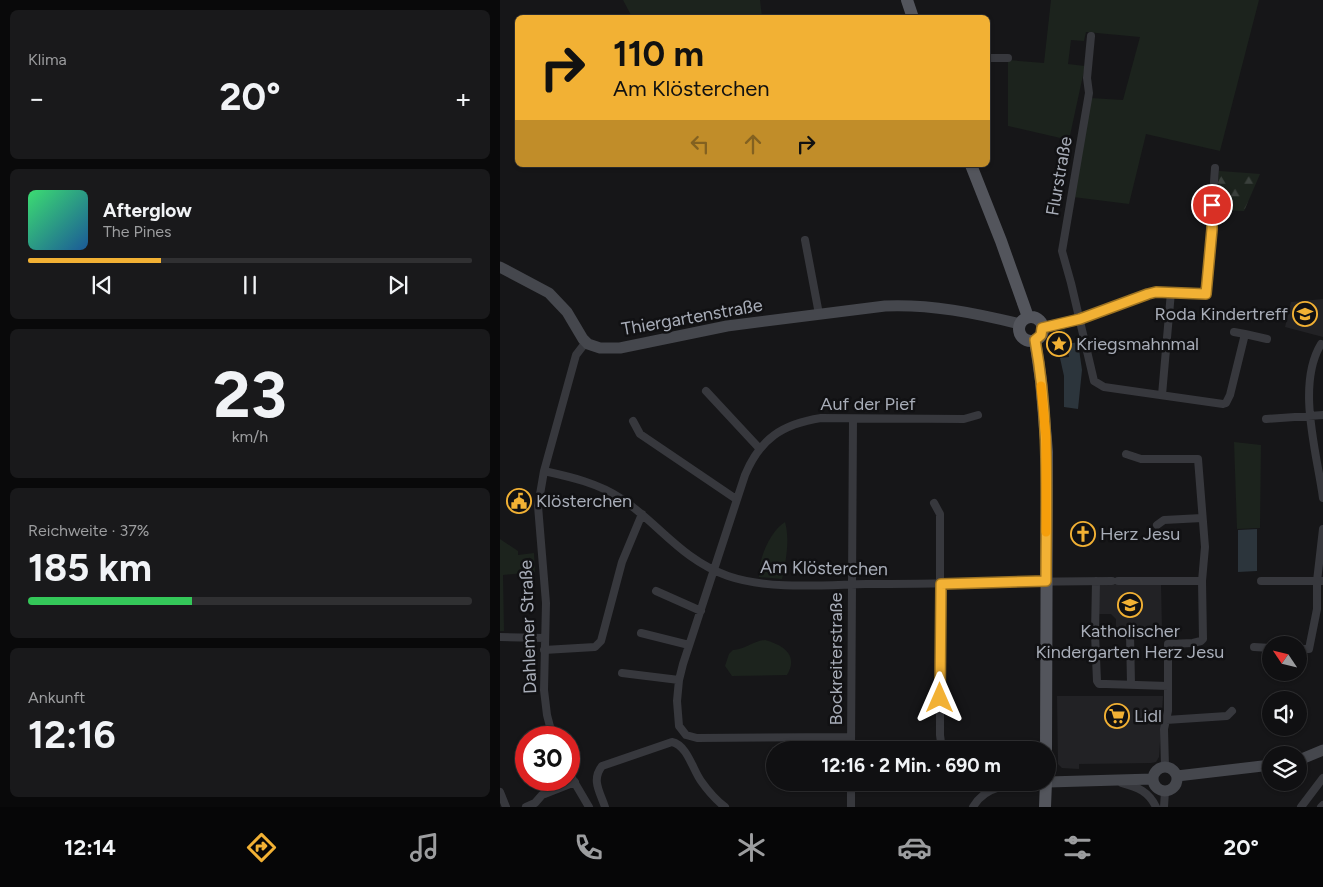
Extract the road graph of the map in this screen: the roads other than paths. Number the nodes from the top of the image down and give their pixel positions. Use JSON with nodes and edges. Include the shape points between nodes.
{"nodes":[{"id":1,"x":907,"y":0,"type":"edge"},
{"id":2,"x":912,"y":15,"type":"edge"},
{"id":3,"x":1091,"y":36,"type":"dead end"},
{"id":4,"x":990,"y":58,"type":"edge"},
{"id":5,"x":1008,"y":58,"type":"dead end"},
{"id":6,"x":972,"y":167,"type":"edge"},
{"id":7,"x":1215,"y":168,"type":"dead end"},
{"id":8,"x":805,"y":240,"type":"dead end"},
{"id":9,"x":500,"y":267,"type":"edge"},
{"id":10,"x":1171,"y":292,"type":"junction"},
{"id":11,"x":818,"y":314,"type":"junction"},
{"id":12,"x":1080,"y":319,"type":"junction"},
{"id":13,"x":1024,"y":320,"type":"junction"},
{"id":14,"x":1042,"y":328,"type":"junction"},
{"id":15,"x":1234,"y":332,"type":"dead end"},
{"id":16,"x":1244,"y":334,"type":"junction"},
{"id":17,"x":1267,"y":339,"type":"dead end"},
{"id":18,"x":1035,"y":340,"type":"junction"},
{"id":19,"x":586,"y":342,"type":"junction"},
{"id":20,"x":1321,"y":344,"type":"dead end"},
{"id":21,"x":706,"y":392,"type":"dead end"},
{"id":22,"x":1162,"y":395,"type":"junction"},
{"id":23,"x":978,"y":415,"type":"dead end"},
{"id":24,"x":1323,"y":415,"type":"edge"},
{"id":25,"x":1310,"y":416,"type":"junction"},
{"id":26,"x":853,"y":419,"type":"junction"},
{"id":27,"x":1266,"y":419,"type":"dead end"},
{"id":28,"x":634,"y":421,"type":"dead end"},
{"id":29,"x":759,"y":448,"type":"junction"},
{"id":30,"x":1126,"y":454,"type":"dead end"},
{"id":31,"x":544,"y":470,"type":"junction"},
{"id":32,"x":1323,"y":498,"type":"edge"},
{"id":33,"x":736,"y":499,"type":"junction"},
{"id":34,"x":934,"y":503,"type":"dead end"},
{"id":35,"x":642,"y":514,"type":"junction"},
{"id":36,"x":1202,"y":518,"type":"junction"},
{"id":37,"x":1157,"y":525,"type":"dead end"},
{"id":38,"x":1323,"y":529,"type":"edge"},
{"id":39,"x":713,"y":570,"type":"junction"},
{"id":40,"x":1046,"y":581,"type":"junction"},
{"id":41,"x":1096,"y":581,"type":"junction"},
{"id":42,"x":1202,"y":581,"type":"junction"},
{"id":43,"x":1261,"y":581,"type":"dead end"},
{"id":44,"x":1320,"y":581,"type":"edge"},
{"id":45,"x":852,"y":584,"type":"junction"},
{"id":46,"x":941,"y":584,"type":"junction"},
{"id":47,"x":656,"y":591,"type":"dead end"},
{"id":48,"x":701,"y":611,"type":"junction"},
{"id":49,"x":641,"y":633,"type":"dead end"},
{"id":50,"x":1130,"y":633,"type":"dead end"},
{"id":51,"x":500,"y":637,"type":"edge"},
{"id":52,"x":545,"y":638,"type":"junction"},
{"id":53,"x":689,"y":645,"type":"junction"},
{"id":54,"x":1254,"y":647,"type":"dead end"},
{"id":55,"x":1262,"y":647,"type":"edge"},
{"id":56,"x":1308,"y":649,"type":"edge"},
{"id":57,"x":544,"y":650,"type":"junction"},
{"id":58,"x":622,"y":673,"type":"dead end"},
{"id":59,"x":680,"y":680,"type":"junction"},
{"id":60,"x":1131,"y":684,"type":"junction"},
{"id":61,"x":1168,"y":686,"type":"junction"},
{"id":62,"x":1232,"y":711,"type":"dead end"},
{"id":63,"x":1166,"y":720,"type":"junction"},
{"id":64,"x":550,"y":726,"type":"edge"},
{"id":65,"x":851,"y":737,"type":"junction"},
{"id":66,"x":851,"y":741,"type":"edge"},
{"id":67,"x":941,"y":741,"type":"edge"},
{"id":68,"x":1046,"y":741,"type":"edge"},
{"id":69,"x":1323,"y":750,"type":"edge"},
{"id":70,"x":1307,"y":757,"type":"edge"},
{"id":71,"x":1262,"y":766,"type":"edge"},
{"id":72,"x":1165,"y":767,"type":"junction"},
{"id":73,"x":1176,"y":776,"type":"junction"},
{"id":74,"x":1323,"y":778,"type":"edge"},
{"id":75,"x":1153,"y":779,"type":"junction"},
{"id":76,"x":1111,"y":780,"type":"junction"},
{"id":77,"x":1056,"y":782,"type":"edge"},
{"id":78,"x":556,"y":791,"type":"edge"},
{"id":79,"x":580,"y":791,"type":"edge"},
{"id":80,"x":851,"y":791,"type":"edge"},
{"id":81,"x":988,"y":791,"type":"edge"},
{"id":82,"x":1046,"y":791,"type":"edge"},
{"id":83,"x":1165,"y":791,"type":"junction"},
{"id":84,"x":500,"y":792,"type":"edge"},
{"id":85,"x":506,"y":807,"type":"edge"},
{"id":86,"x":526,"y":807,"type":"edge"},
{"id":87,"x":589,"y":807,"type":"edge"},
{"id":88,"x":605,"y":807,"type":"edge"},
{"id":89,"x":725,"y":807,"type":"edge"},
{"id":90,"x":851,"y":807,"type":"edge"},
{"id":91,"x":972,"y":807,"type":"edge"},
{"id":92,"x":1045,"y":807,"type":"edge"},
{"id":93,"x":1156,"y":807,"type":"edge"},
{"id":94,"x":1164,"y":807,"type":"edge"},
{"id":95,"x":1301,"y":807,"type":"edge"}],
"edges":[{"from":1,"to":2,"type":"main road"},
{"from":3,"to":12,"type":"street","name":"Flurstraße","via":[[1087,78],[1089,93],[1062,246]]},
{"from":4,"to":5,"type":"street"},
{"from":6,"to":13,"type":"main road"},
{"from":7,"to":10,"type":"street","via":[[1206,294]]},
{"from":8,"to":11,"type":"street"},
{"from":9,"to":19,"type":"main road","via":[[552,296],[567,312]]},
{"from":10,"to":12,"type":"street","via":[[1148,294]]},
{"from":10,"to":22,"type":"street"},
{"from":11,"to":13,"type":"main road","name":"Thiergartenstraße","via":[[919,305]]},
{"from":11,"to":19,"type":"main road","name":"Thiergartenstraße","via":[[727,326],[620,348],[600,348]]},
{"from":12,"to":14,"type":"street"},
{"from":12,"to":22,"type":"street","name":"Flurstraße","via":[[1093,376],[1098,384]]},
{"from":13,"to":14,"type":"main road","via":[[1032,317],[1039,320]]},
{"from":13,"to":18,"type":"main road","via":[[1019,328],[1021,335],[1027,340]]},
{"from":14,"to":18,"type":"main road","via":[[1041,335]]},
{"from":15,"to":16,"type":"street"},
{"from":16,"to":17,"type":"street"},
{"from":16,"to":22,"type":"street","via":[[1226,403]]},
{"from":18,"to":40,"type":"main road","via":[[1046,437]]},
{"from":19,"to":31,"type":"street","name":"Dahlemer Straße","via":[[576,355]]},
{"from":20,"to":25,"type":"street","via":[[1312,372]]},
{"from":21,"to":29,"type":"street"},
{"from":23,"to":26,"type":"street","name":"Auf der Pief","via":[[964,419]]},
{"from":24,"to":25,"type":"street"},
{"from":25,"to":27,"type":"street"},
{"from":25,"to":32,"type":"street"},
{"from":26,"to":29,"type":"street","name":"Auf der Pief","via":[[820,418],[802,422],[779,432]]},
{"from":26,"to":45,"type":"street","name":"Bockreiterstraße"},
{"from":28,"to":33,"type":"street","via":[[640,434]]},
{"from":29,"to":33,"type":"street","name":"Auf der Pief"},
{"from":30,"to":36,"type":"street","via":[[1141,459],[1198,459]]},
{"from":31,"to":35,"type":"street","name":"Am Klösterchen","via":[[604,488]]},
{"from":31,"to":52,"type":"street","name":"Dahlemer Straße","via":[[538,524],[545,583]]},
{"from":33,"to":39,"type":"street","name":"Auf der Pief"},
{"from":34,"to":46,"type":"street","via":[[940,514]]},
{"from":35,"to":39,"type":"street","name":"Am Klösterchen","via":[[679,548]]},
{"from":35,"to":57,"type":"street","via":[[622,562],[602,641],[595,647]]},
{"from":36,"to":37,"type":"street","via":[[1164,520]]},
{"from":36,"to":42,"type":"street","via":[[1205,547]]},
{"from":38,"to":44,"type":"street"},
{"from":39,"to":45,"type":"street","name":"Am Klösterchen","via":[[756,583]]},
{"from":39,"to":48,"type":"street","name":"Auf der Pief"},
{"from":40,"to":41,"type":"street","name":"Am Klösterchen"},
{"from":40,"to":46,"type":"street","name":"Am Klösterchen"},
{"from":40,"to":68,"type":"main road"},
{"from":41,"to":42,"type":"street","name":"Am Klösterchen"},
{"from":41,"to":60,"type":"street","via":[[1096,678],[1099,684]]},
{"from":42,"to":61,"type":"street","via":[[1203,638],[1193,643],[1168,644]]},
{"from":43,"to":44,"type":"street"},
{"from":44,"to":56,"type":"street"},
{"from":45,"to":46,"type":"street","name":"Am Klösterchen"},
{"from":45,"to":65,"type":"street","name":"Bockreiterstraße"},
{"from":46,"to":67,"type":"street"},
{"from":47,"to":48,"type":"street"},
{"from":48,"to":53,"type":"street","name":"Auf der Pief"},
{"from":49,"to":53,"type":"street"},
{"from":50,"to":60,"type":"street"},
{"from":51,"to":52,"type":"street"},
{"from":52,"to":57,"type":"street","name":"Dahlemer Straße"},
{"from":53,"to":59,"type":"street","name":"Auf der Pief"},
{"from":54,"to":55,"type":"street"},
{"from":57,"to":64,"type":"street","name":"Dahlemer Straße","via":[[544,690]]},
{"from":58,"to":59,"type":"street"},
{"from":59,"to":65,"type":"street","name":"Auf der Pief","via":[[677,716],[680,730],[686,735],[697,738]]},
{"from":60,"to":61,"type":"street"},
{"from":61,"to":63,"type":"street"},
{"from":62,"to":63,"type":"street","via":[[1227,716]]},
{"from":63,"to":72,"type":"street"},
{"from":65,"to":66,"type":"street","name":"Bockreiterstraße"},
{"from":69,"to":70,"type":"main road"},
{"from":71,"to":73,"type":"main road"},
{"from":72,"to":73,"type":"main road","via":[[1173,770]]},
{"from":72,"to":75,"type":"main road","via":[[1155,771]]},
{"from":73,"to":83,"type":"main road","via":[[1173,788]]},
{"from":74,"to":95,"type":"street"},
{"from":75,"to":76,"type":"main road"},
{"from":75,"to":83,"type":"main road","via":[[1158,788]]},
{"from":76,"to":77,"type":"main road"},
{"from":76,"to":93,"type":"street","via":[[1139,788]]},
{"from":78,"to":86,"type":"street","via":[[542,795]]},
{"from":79,"to":87,"type":"street"},
{"from":80,"to":90,"type":"street"},
{"from":81,"to":91,"type":"street"},
{"from":82,"to":92,"type":"main road"},
{"from":83,"to":94,"type":"street"},
{"from":84,"to":85,"type":"street"},
{"from":88,"to":89,"type":"street","via":[[596,780],[602,766],[672,742],[679,744],[700,780]]}]}
